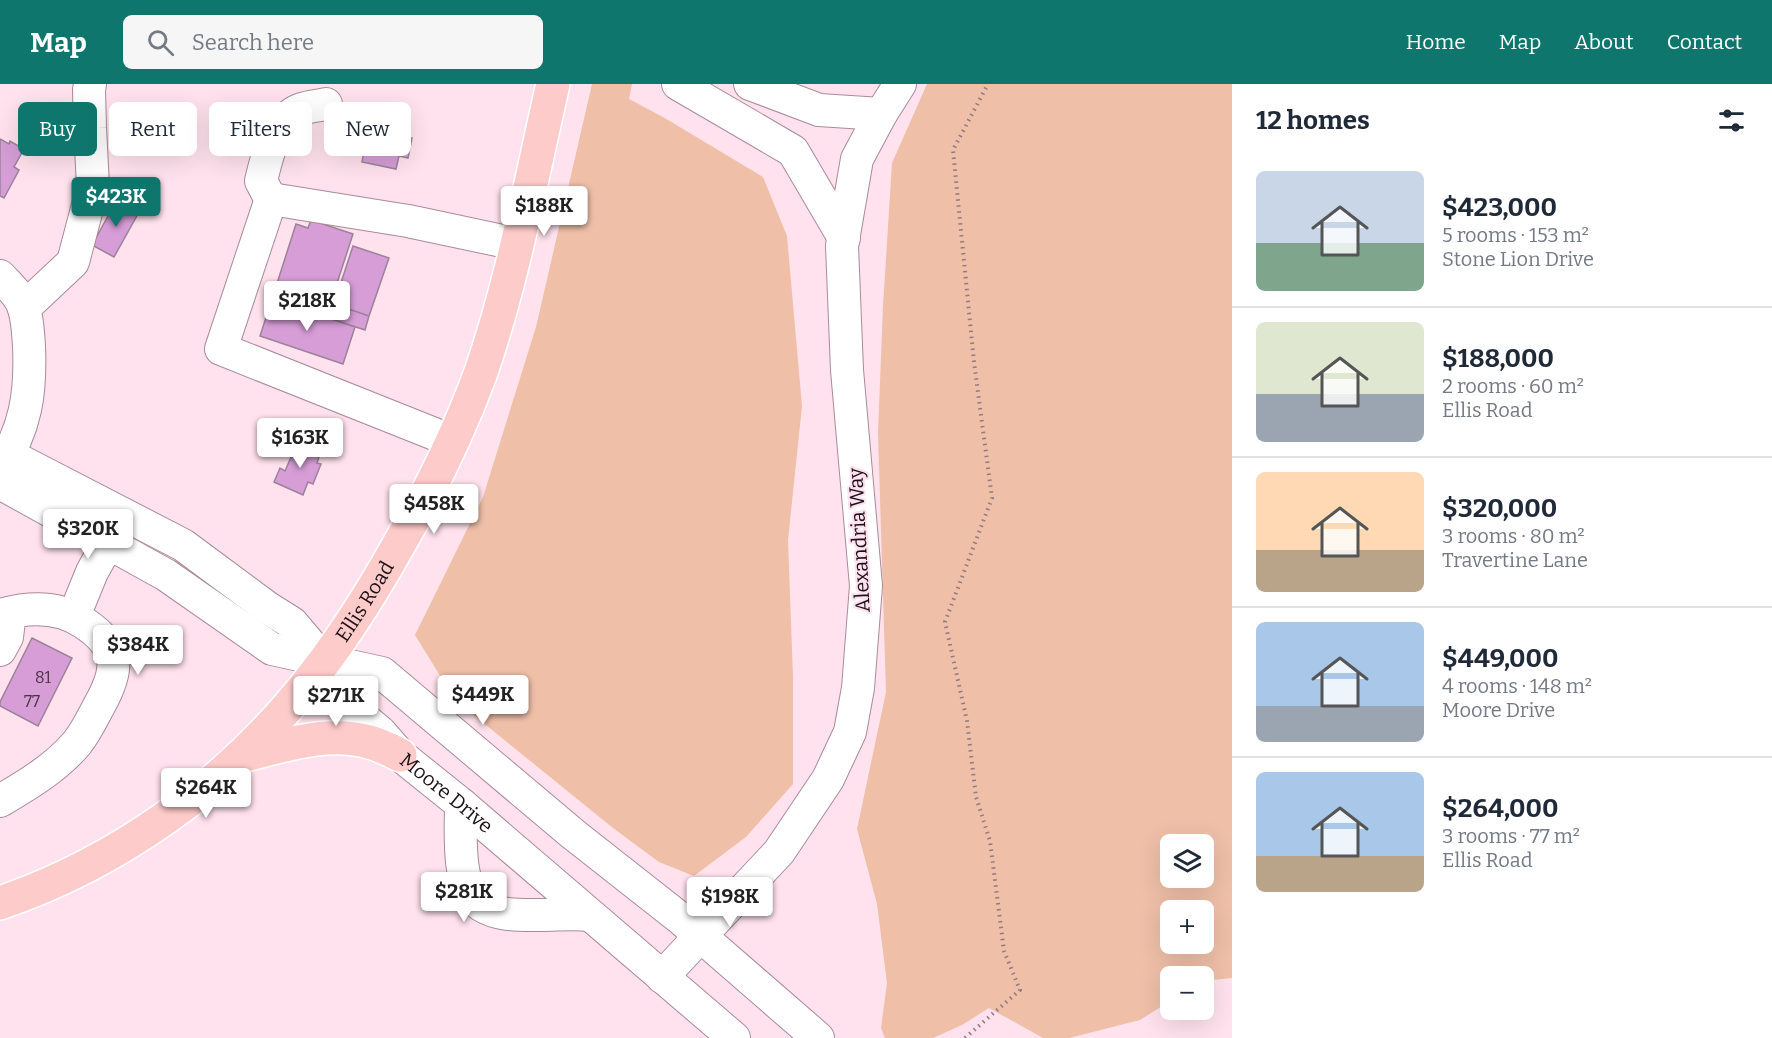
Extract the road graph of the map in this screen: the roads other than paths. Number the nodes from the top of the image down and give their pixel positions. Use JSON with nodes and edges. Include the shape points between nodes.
{"nodes":[{"id":1,"x":90,"y":84,"type":"edge"},
{"id":2,"x":553,"y":84,"type":"edge"},
{"id":3,"x":678,"y":84,"type":"edge"},
{"id":4,"x":750,"y":84,"type":"edge"},
{"id":5,"x":900,"y":84,"type":"edge"},
{"id":6,"x":324,"y":104,"type":"edge"},
{"id":7,"x":881,"y":114,"type":"junction"},
{"id":8,"x":271,"y":200,"type":"junction"},
{"id":9,"x":844,"y":238,"type":"junction"},
{"id":10,"x":516,"y":244,"type":"junction"},
{"id":11,"x":0,"y":276,"type":"edge"},
{"id":12,"x":24,"y":308,"type":"junction"},
{"id":13,"x":452,"y":441,"type":"junction"},
{"id":14,"x":3,"y":469,"type":"edge"},
{"id":15,"x":108,"y":543,"type":"junction"},
{"id":16,"x":183,"y":545,"type":"junction"},
{"id":17,"x":166,"y":575,"type":"junction"},
{"id":18,"x":5,"y":614,"type":"edge"},
{"id":19,"x":74,"y":616,"type":"junction"},
{"id":20,"x":0,"y":650,"type":"edge"},
{"id":21,"x":325,"y":662,"type":"junction"},
{"id":22,"x":400,"y":755,"type":"junction"},
{"id":23,"x":241,"y":756,"type":"junction"},
{"id":24,"x":0,"y":801,"type":"edge"},
{"id":25,"x":461,"y":804,"type":"junction"},
{"id":26,"x":0,"y":903,"type":"edge"},
{"id":27,"x":590,"y":915,"type":"junction"},
{"id":28,"x":701,"y":936,"type":"junction"},
{"id":29,"x":662,"y":977,"type":"junction"},
{"id":30,"x":734,"y":1038,"type":"edge"},
{"id":31,"x":818,"y":1038,"type":"edge"}],
"edges":[{"from":1,"to":12,"type":"street","via":[[93,186],[73,262]]},
{"from":2,"to":10,"type":"main road","name":"Ellis Road"},
{"from":3,"to":9,"type":"street","via":[[794,151]]},
{"from":4,"to":7,"type":"street","via":[[819,110]]},
{"from":5,"to":7,"type":"street","name":"Alexandria Way"},
{"from":6,"to":8,"type":"street","via":[[301,109],[284,121],[268,153],[261,181]]},
{"from":7,"to":9,"type":"street","name":"Alexandria Way","via":[[857,159]]},
{"from":8,"to":10,"type":"street","via":[[408,221]]},
{"from":8,"to":13,"type":"street","via":[[221,349]]},
{"from":9,"to":28,"type":"street","name":"Alexandria Way","via":[[847,370],[866,586],[858,688],[850,732],[828,779],[779,852]]},
{"from":10,"to":13,"type":"main road","name":"Ellis Road","via":[[489,347]]},
{"from":11,"to":12,"type":"street"},
{"from":12,"to":14,"type":"street","via":[[30,361],[29,397]]},
{"from":13,"to":21,"type":"main road","name":"Ellis Road","via":[[387,566]]},
{"from":14,"to":15,"type":"street"},
{"from":14,"to":16,"type":"street","name":"Moore Drive"},
{"from":15,"to":17,"type":"street"},
{"from":15,"to":19,"type":"street"},
{"from":16,"to":17,"type":"street"},
{"from":16,"to":21,"type":"street","name":"Moore Drive","via":[[292,623]]},
{"from":17,"to":21,"type":"street","via":[[272,649]]},
{"from":18,"to":19,"type":"street","via":[[45,610]]},
{"from":18,"to":20,"type":"street","via":[[6,637]]},
{"from":19,"to":24,"type":"street","via":[[101,634],[110,648],[113,676],[76,744],[42,775]]},
{"from":21,"to":22,"type":"street","name":"Moore Drive","via":[[350,707]]},
{"from":21,"to":23,"type":"main road","name":"Ellis Road"},
{"from":21,"to":28,"type":"street","via":[[382,673]]},
{"from":22,"to":23,"type":"main road","via":[[372,742],[338,737]]},
{"from":22,"to":25,"type":"street","name":"Moore Drive"},
{"from":23,"to":26,"type":"main road","name":"Ellis Road","via":[[167,817],[128,842],[65,876]]},
{"from":25,"to":27,"type":"street","name":"Moore Drive"},
{"from":25,"to":27,"type":"street","via":[[465,879],[481,904],[512,915]]},
{"from":27,"to":29,"type":"street","name":"Moore Drive"},
{"from":28,"to":29,"type":"street","name":"Alexandria Way"},
{"from":28,"to":31,"type":"street"},
{"from":29,"to":30,"type":"street","name":"Moore Drive"}]}
